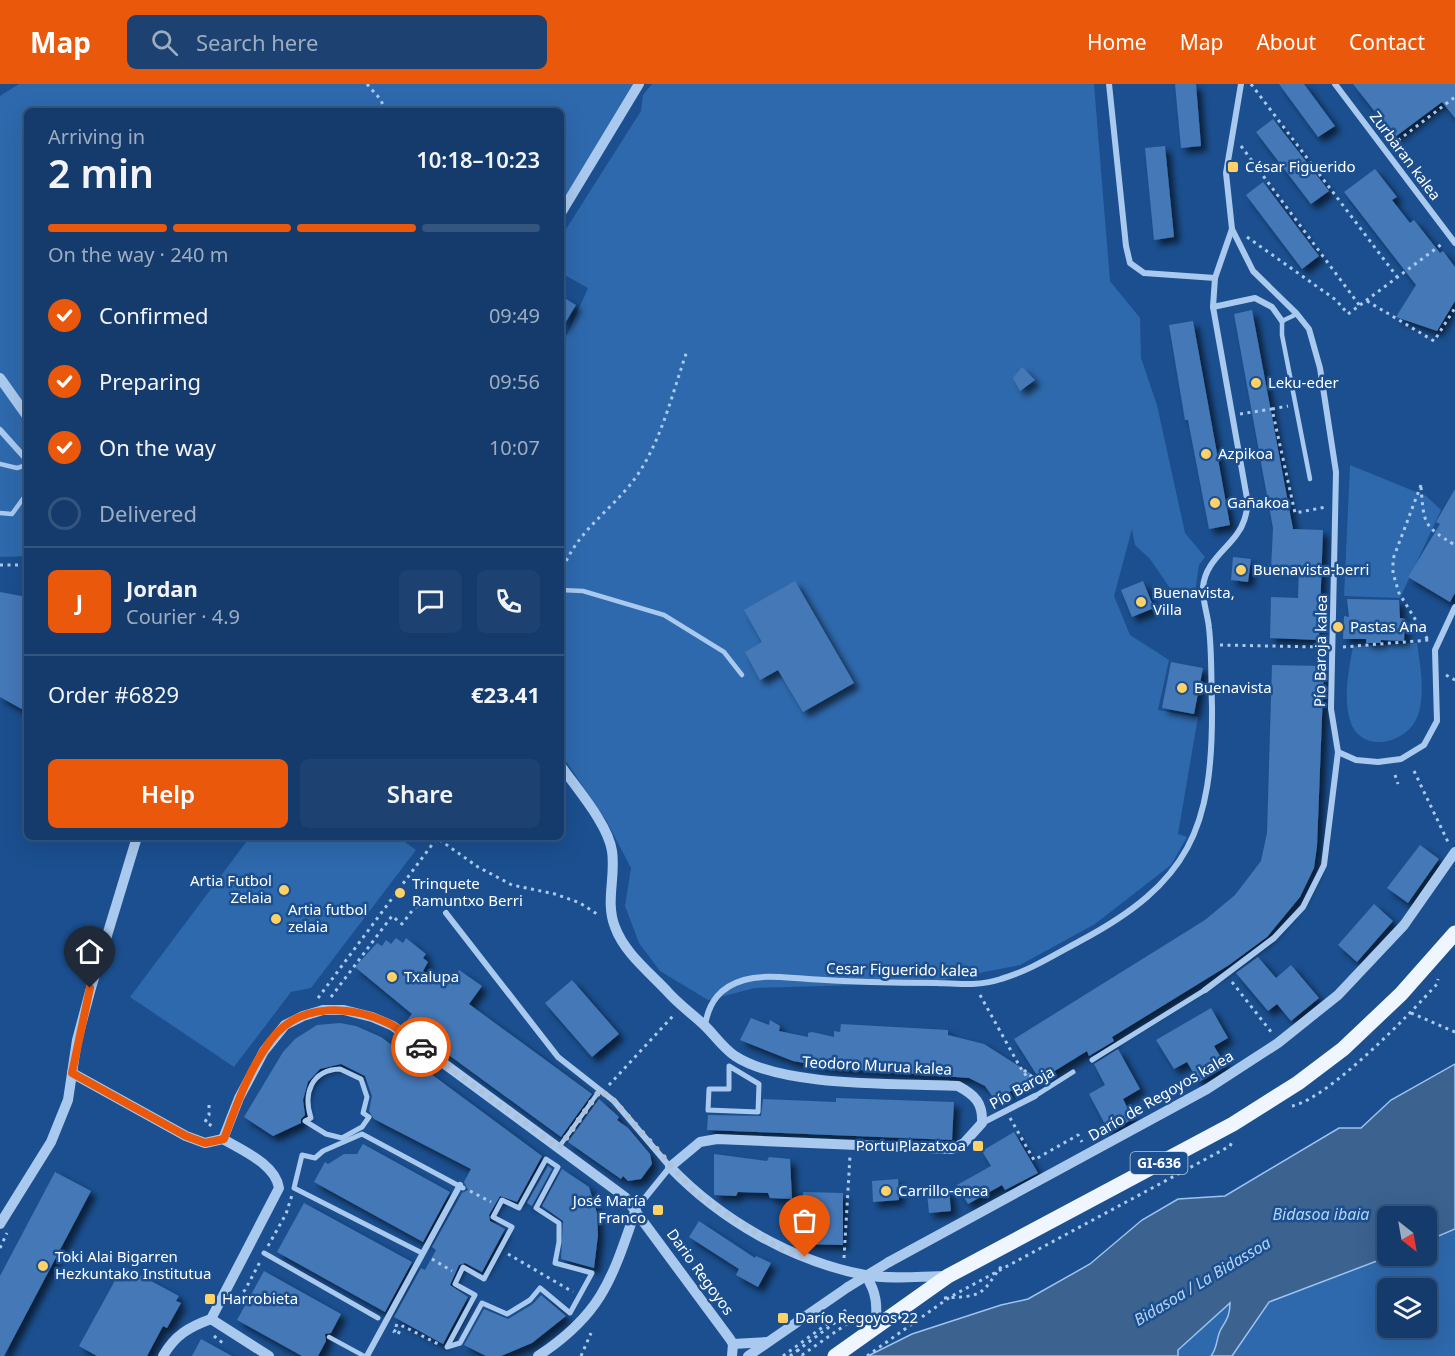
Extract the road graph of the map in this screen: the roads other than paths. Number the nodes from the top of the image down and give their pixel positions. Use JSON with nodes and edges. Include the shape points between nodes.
{"nodes":[{"id":1,"x":639,"y":84,"type":"edge"},
{"id":2,"x":1109,"y":84,"type":"edge"},
{"id":3,"x":1241,"y":84,"type":"edge"},
{"id":4,"x":1335,"y":84,"type":"edge"},
{"id":5,"x":564,"y":208,"type":"edge"},
{"id":6,"x":1232,"y":229,"type":"junction"},
{"id":7,"x":1455,"y":243,"type":"edge"},
{"id":8,"x":1215,"y":278,"type":"junction"},
{"id":9,"x":1214,"y":307,"type":"junction"},
{"id":10,"x":1297,"y":314,"type":"junction"},
{"id":11,"x":1282,"y":321,"type":"junction"},
{"id":12,"x":0,"y":378,"type":"edge"},
{"id":13,"x":24,"y":412,"type":"edge"},
{"id":14,"x":0,"y":430,"type":"edge"},
{"id":15,"x":24,"y":457,"type":"edge"},
{"id":16,"x":0,"y":464,"type":"edge"},
{"id":17,"x":24,"y":466,"type":"edge"},
{"id":18,"x":1310,"y":479,"type":"dead end"},
{"id":19,"x":24,"y":497,"type":"edge"},
{"id":20,"x":0,"y":513,"type":"edge"},
{"id":21,"x":564,"y":590,"type":"edge"},
{"id":22,"x":1455,"y":607,"type":"edge"},
{"id":23,"x":742,"y":675,"type":"dead end"},
{"id":24,"x":1338,"y":752,"type":"junction"},
{"id":25,"x":564,"y":770,"type":"edge"},
{"id":26,"x":137,"y":840,"type":"edge"},
{"id":27,"x":1454,"y":852,"type":"edge"},
{"id":28,"x":446,"y":913,"type":"road end"},
{"id":29,"x":1455,"y":933,"type":"edge"},
{"id":30,"x":1205,"y":990,"type":"joint"},
{"id":31,"x":705,"y":1025,"type":"junction"},
{"id":32,"x":1092,"y":1060,"type":"dead end"},
{"id":33,"x":1073,"y":1072,"type":"dead end"},
{"id":34,"x":72,"y":1073,"type":"junction"},
{"id":35,"x":759,"y":1084,"type":"joint"},
{"id":36,"x":601,"y":1090,"type":"junction"},
{"id":37,"x":1035,"y":1096,"type":"joint"},
{"id":38,"x":369,"y":1117,"type":"joint"},
{"id":39,"x":982,"y":1123,"type":"junction"},
{"id":40,"x":224,"y":1139,"type":"junction"},
{"id":41,"x":559,"y":1148,"type":"junction"},
{"id":42,"x":670,"y":1167,"type":"junction"},
{"id":43,"x":461,"y":1186,"type":"joint"},
{"id":44,"x":636,"y":1209,"type":"junction"},
{"id":45,"x":0,"y":1224,"type":"edge"},
{"id":46,"x":264,"y":1253,"type":"road end"},
{"id":47,"x":422,"y":1253,"type":"junction"},
{"id":48,"x":459,"y":1275,"type":"joint"},
{"id":49,"x":866,"y":1276,"type":"junction"},
{"id":50,"x":948,"y":1276,"type":"junction"},
{"id":51,"x":378,"y":1318,"type":"dead end"},
{"id":52,"x":216,"y":1322,"type":"junction"},
{"id":53,"x":876,"y":1326,"type":"junction"},
{"id":54,"x":329,"y":1337,"type":"dead end"},
{"id":55,"x":768,"y":1342,"type":"junction"},
{"id":56,"x":733,"y":1344,"type":"junction"},
{"id":57,"x":163,"y":1356,"type":"edge"},
{"id":58,"x":269,"y":1356,"type":"edge"},
{"id":59,"x":366,"y":1356,"type":"edge"},
{"id":60,"x":538,"y":1356,"type":"edge"},
{"id":61,"x":732,"y":1356,"type":"edge"},
{"id":62,"x":748,"y":1356,"type":"edge"},
{"id":63,"x":835,"y":1356,"type":"edge"}],
"edges":[{"from":1,"to":5,"type":"street"},
{"from":2,"to":8,"type":"street","via":[[1130,263],[1144,273]]},
{"from":3,"to":6,"type":"street","name":"Cesar Figuerido kalea","via":[[1226,173]]},
{"from":4,"to":7,"type":"street","name":"Zurbaran kalea"},
{"from":6,"to":8,"type":"street","name":"Cesar Figuerido kalea"},
{"from":6,"to":10,"type":"street","name":"Pío Baroja kalea","via":[[1253,271]]},
{"from":8,"to":9,"type":"street","name":"Cesar Figuerido kalea"},
{"from":9,"to":11,"type":"street","via":[[1255,298],[1272,307]]},
{"from":9,"to":31,"type":"street","name":"Cesar Figuerido kalea","via":[[1248,504],[1245,520],[1218,554],[1203,587],[1210,645],[1210,773],[1190,843],[1171,875],[1118,921],[1025,971],[1000,980],[979,984],[885,984],[774,977],[744,980],[715,996],[708,1007]]},
{"from":10,"to":11,"type":"lane"},
{"from":10,"to":24,"type":"street","name":"Pío Baroja kalea","via":[[1309,329],[1320,368],[1336,472],[1331,708]]},
{"from":11,"to":18,"type":"lane"},
{"from":12,"to":13,"type":"street"},
{"from":14,"to":15,"type":"street"},
{"from":16,"to":17,"type":"lane"},
{"from":19,"to":20,"type":"lane","via":[[12,514]]},
{"from":21,"to":23,"type":"lane","via":[[583,591],[664,615],[724,652]]},
{"from":22,"to":24,"type":"street","via":[[1435,650],[1437,721],[1424,745],[1401,759],[1378,762],[1356,760]]},
{"from":24,"to":30,"type":"street","name":"Pío Baroja kalea","via":[[1324,865],[1303,907],[1274,938]]},
{"from":25,"to":31,"type":"street","name":"Teodoro Murua kalea","via":[[612,849],[609,903],[623,944],[681,1007]]},
{"from":26,"to":34,"type":"street","via":[[90,988]]},
{"from":27,"to":55,"type":"street","name":"Darío de Regoyos kalea","bridge":true,"via":[[1404,926],[1338,995],[1278,1042],[1207,1089],[890,1262]]},
{"from":28,"to":36,"type":"street","via":[[558,1057]]},
{"from":29,"to":50,"type":"main road","number":"GI-636","via":[[1401,994],[1343,1049],[1298,1083],[1233,1124]]},
{"from":30,"to":32,"type":"street","name":"Pío Baroja kalea"},
{"from":31,"to":39,"type":"street","name":"Teodoro Murua kalea","via":[[736,1056],[802,1078],[958,1086],[974,1094],[983,1110]]},
{"from":33,"to":37,"type":"street","name":"Pío Baroja"},
{"from":34,"to":40,"type":"street","via":[[186,1136],[205,1143]]},
{"from":34,"to":45,"type":"street","via":[[68,1100],[51,1142]]},
{"from":35,"to":35,"type":"street","via":[[758,1112],[708,1110],[709,1089],[729,1089],[729,1066]]},
{"from":36,"to":41,"type":"lane"},
{"from":36,"to":42,"type":"street"},
{"from":37,"to":39,"type":"street","name":"Pío Baroja"},
{"from":38,"to":38,"type":"street","via":[[342,1138],[326,1134],[305,1121],[312,1118],[307,1104],[310,1087],[321,1074],[349,1071],[362,1079],[367,1097],[363,1113]]},
{"from":39,"to":42,"type":"street","via":[[964,1143],[952,1149],[717,1140],[700,1142]]},
{"from":40,"to":41,"type":"street","name":"Dario Regoyos","via":[[239,1098],[272,1039],[285,1025],[323,1010],[344,1010],[393,1026]]},
{"from":40,"to":52,"type":"street","via":[[262,1163],[278,1179],[279,1188]]},
{"from":41,"to":44,"type":"street","name":"Dario Regoyos"},
{"from":42,"to":44,"type":"street"},
{"from":42,"to":49,"type":"street","via":[[697,1195],[786,1252]]},
{"from":43,"to":47,"type":"street"},
{"from":43,"to":47,"type":"street","via":[[362,1134],[315,1158],[303,1155],[294,1188]]},
{"from":44,"to":56,"type":"street","name":"Dario Regoyos"},
{"from":44,"to":60,"type":"street","via":[[609,1283],[588,1317]]},
{"from":46,"to":51,"type":"street"},
{"from":47,"to":59,"type":"street"},
{"from":48,"to":48,"type":"street","via":[[455,1284],[475,1295],[447,1347],[460,1343],[482,1303],[507,1314],[530,1300],[540,1288],[570,1313],[592,1273],[555,1263],[559,1223],[536,1208],[558,1167],[546,1159],[519,1208],[502,1200],[493,1217],[512,1227],[484,1279],[463,1267]]},
{"from":49,"to":50,"type":"street"},
{"from":49,"to":53,"type":"street","via":[[878,1300]]},
{"from":50,"to":53,"type":"main road","number":"GI-636"},
{"from":52,"to":57,"type":"street","via":[[192,1326],[173,1339]]},
{"from":52,"to":58,"type":"street"},
{"from":53,"to":63,"type":"main road","number":"GI-636"},
{"from":54,"to":59,"type":"lane"},
{"from":55,"to":56,"type":"street"},
{"from":55,"to":62,"type":"street"},
{"from":56,"to":61,"type":"street"}]}
